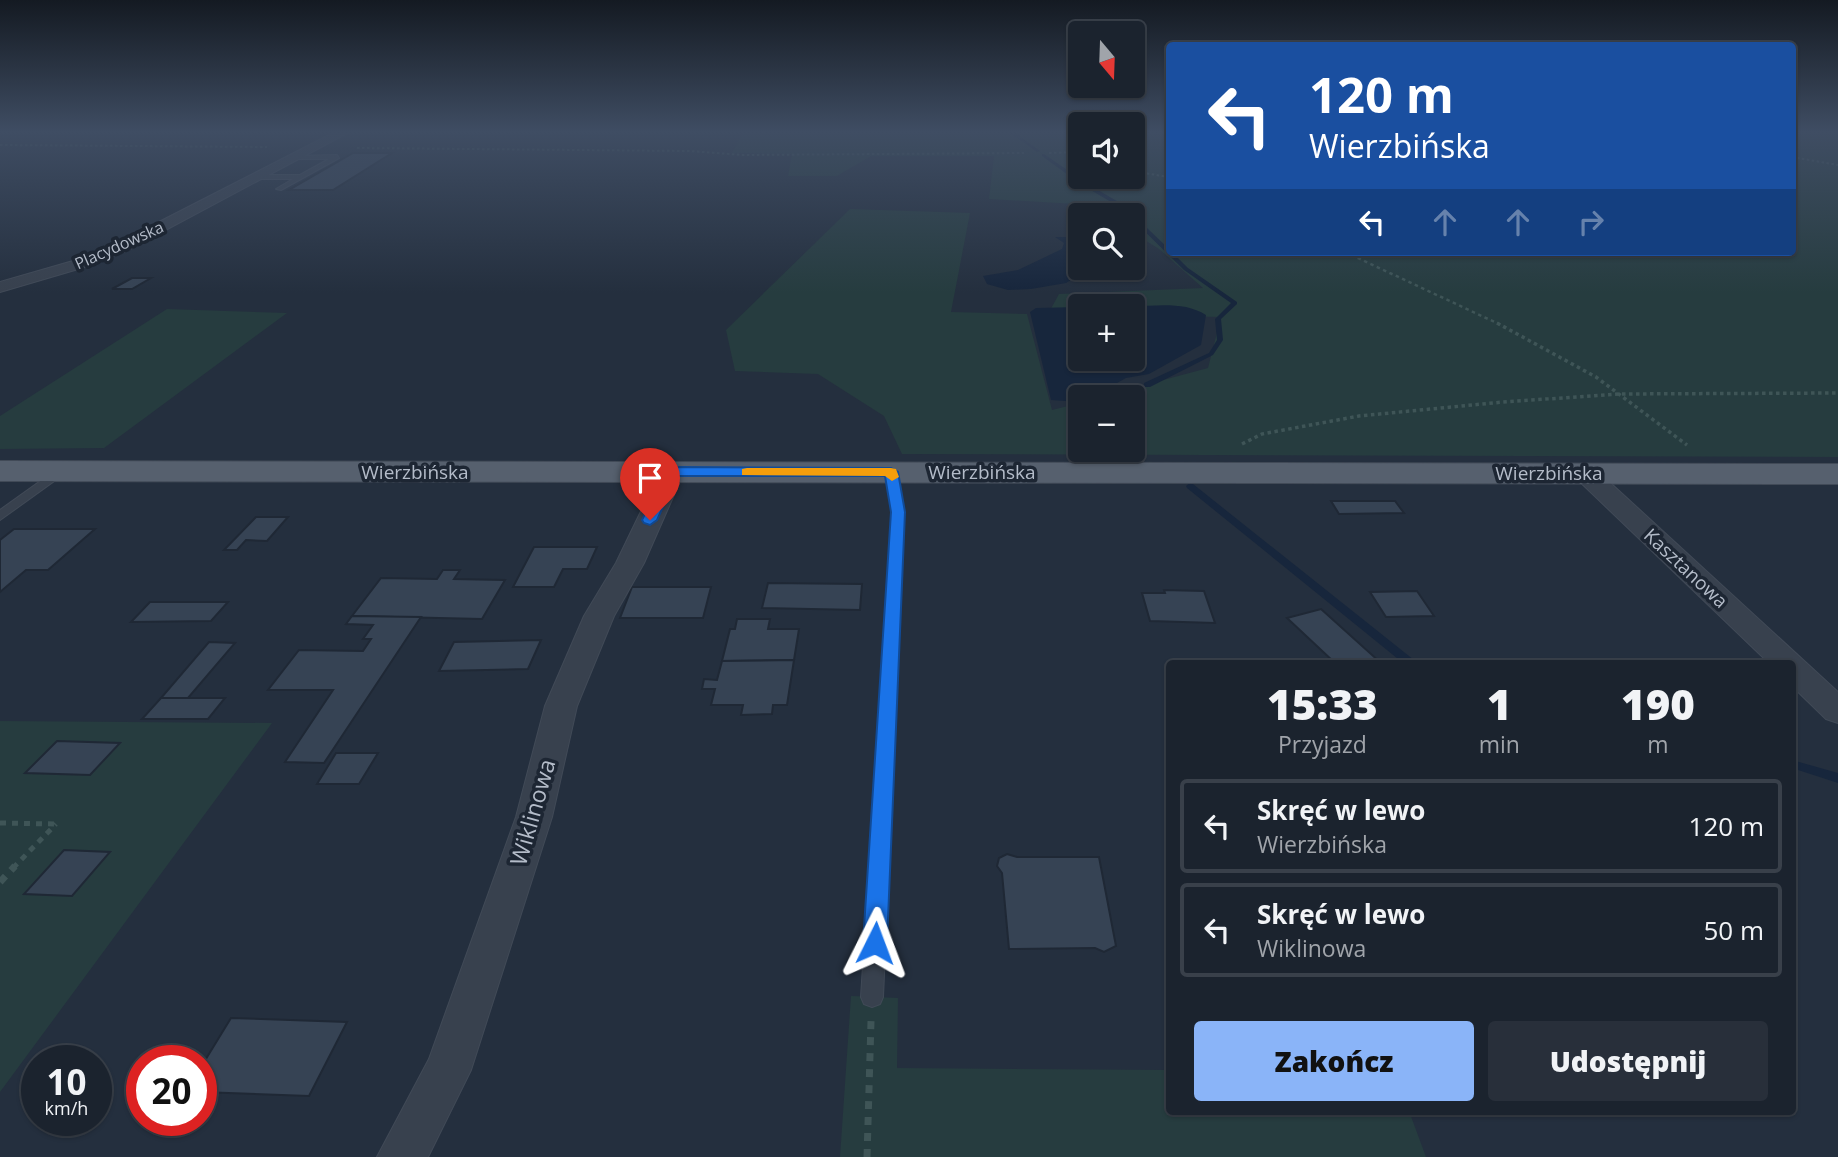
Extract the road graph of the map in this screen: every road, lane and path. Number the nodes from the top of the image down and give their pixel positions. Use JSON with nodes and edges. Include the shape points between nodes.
{"nodes":[{"id":1,"x":242,"y":185,"type":"edge"},
{"id":2,"x":286,"y":185,"type":"edge"},
{"id":3,"x":279,"y":189,"type":"dead end"},
{"id":4,"x":1354,"y":256,"type":"edge"},
{"id":5,"x":0,"y":287,"type":"edge"},
{"id":6,"x":1838,"y":393,"type":"edge"},
{"id":7,"x":1620,"y":394,"type":"junction"},
{"id":8,"x":1241,"y":445,"type":"dead end"},
{"id":9,"x":0,"y":471,"type":"edge"},
{"id":10,"x":60,"y":471,"type":"junction"},
{"id":11,"x":672,"y":471,"type":"junction"},
{"id":12,"x":891,"y":472,"type":"junction"},
{"id":13,"x":1585,"y":473,"type":"junction"},
{"id":14,"x":1722,"y":474,"type":"junction"},
{"id":15,"x":1838,"y":474,"type":"edge"},
{"id":16,"x":0,"y":516,"type":"edge"},
{"id":17,"x":1784,"y":660,"type":"edge"},
{"id":18,"x":1796,"y":672,"type":"edge"},
{"id":19,"x":1838,"y":711,"type":"edge"},
{"id":20,"x":0,"y":823,"type":"edge"},
{"id":21,"x":0,"y":882,"type":"edge"},
{"id":22,"x":872,"y":998,"type":"joint"},
{"id":23,"x":402,"y":1157,"type":"edge"},
{"id":24,"x":867,"y":1157,"type":"edge"}],
"edges":[{"from":1,"to":5,"type":"street","name":"Placydowska","via":[[122,247]]},
{"from":2,"to":3,"type":"lane"},
{"from":4,"to":7,"type":"path","via":[[1524,336]]},
{"from":6,"to":7,"type":"path"},
{"from":7,"to":8,"type":"path","via":[[1359,416],[1262,434]]},
{"from":7,"to":14,"type":"path"},
{"from":9,"to":10,"type":"main road","name":"Wierzbińska"},
{"from":10,"to":11,"type":"main road","name":"Wierzbińska"},
{"from":10,"to":16,"type":"lane"},
{"from":11,"to":12,"type":"main road","name":"Wierzbińska"},
{"from":11,"to":23,"type":"street","name":"Wiklinowa","via":[[630,563],[599,615],[561,706],[534,817],[448,1070]]},
{"from":12,"to":13,"type":"main road","name":"Wierzbińska"},
{"from":12,"to":22,"type":"lane","via":[[898,512]]},
{"from":13,"to":14,"type":"main road","name":"Wierzbińska"},
{"from":13,"to":17,"type":"street","name":"Kasztanowa"},
{"from":14,"to":15,"type":"main road","name":"Wierzbińska"},
{"from":18,"to":19,"type":"street"},
{"from":20,"to":21,"type":"path","via":[[56,824]]},
{"from":22,"to":24,"type":"path"}]}
